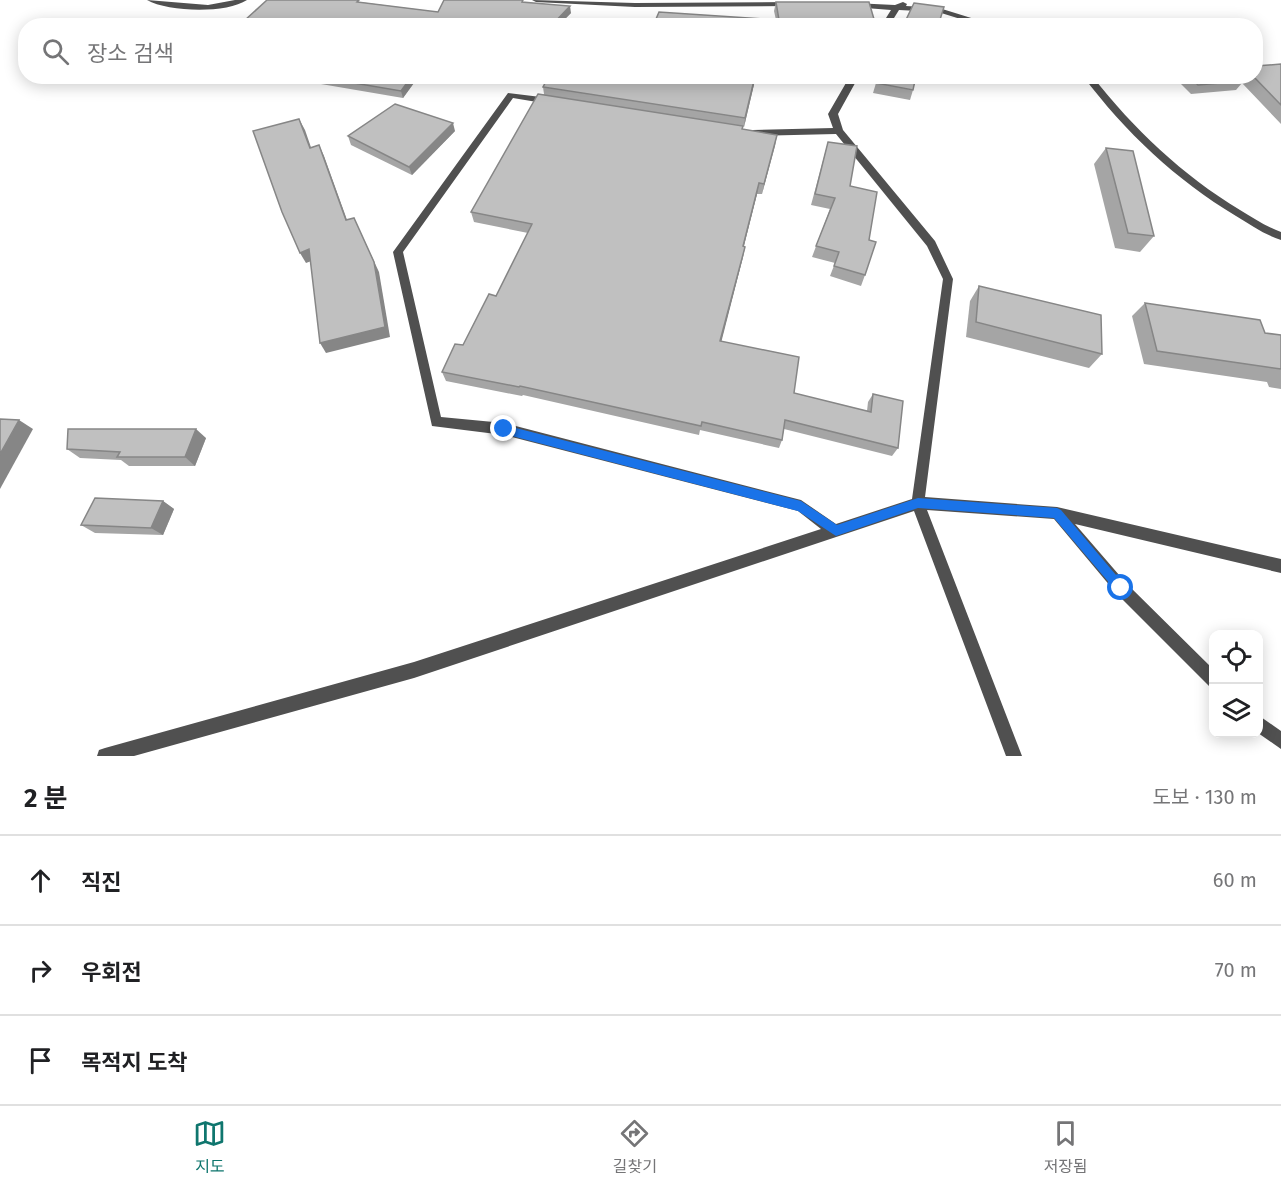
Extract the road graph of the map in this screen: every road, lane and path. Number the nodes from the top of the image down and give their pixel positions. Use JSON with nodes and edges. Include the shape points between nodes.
{"nodes":[{"id":1,"x":151,"y":0,"type":"edge"},
{"id":2,"x":243,"y":0,"type":"edge"},
{"id":3,"x":536,"y":0,"type":"edge"},
{"id":4,"x":915,"y":0,"type":"edge"},
{"id":5,"x":804,"y":4,"type":"edge"},
{"id":6,"x":838,"y":5,"type":"edge"},
{"id":7,"x":897,"y":7,"type":"junction"},
{"id":8,"x":890,"y":18,"type":"edge"},
{"id":9,"x":966,"y":18,"type":"edge"},
{"id":10,"x":850,"y":84,"type":"edge"},
{"id":11,"x":1093,"y":84,"type":"edge"},
{"id":12,"x":558,"y":102,"type":"edge"},
{"id":13,"x":839,"y":130,"type":"junction"},
{"id":14,"x":747,"y":132,"type":"edge"},
{"id":15,"x":1281,"y":236,"type":"edge"},
{"id":16,"x":918,"y":503,"type":"junction"},
{"id":17,"x":1057,"y":513,"type":"junction"},
{"id":18,"x":836,"y":531,"type":"junction"},
{"id":19,"x":1281,"y":566,"type":"edge"},
{"id":20,"x":1209,"y":676,"type":"edge"},
{"id":21,"x":1263,"y":727,"type":"edge"},
{"id":22,"x":1281,"y":741,"type":"edge"},
{"id":23,"x":105,"y":756,"type":"edge"},
{"id":24,"x":1014,"y":756,"type":"edge"}],
"edges":[{"from":1,"to":2,"type":"street","via":[[195,9],[220,8]]},
{"from":3,"to":5,"type":"street","via":[[635,5]]},
{"from":4,"to":7,"type":"street"},
{"from":6,"to":7,"type":"street"},
{"from":7,"to":8,"type":"street"},
{"from":7,"to":9,"type":"street","via":[[939,10]]},
{"from":10,"to":13,"type":"street","via":[[833,114]]},
{"from":11,"to":15,"type":"street","via":[[1152,149],[1224,206]]},
{"from":12,"to":18,"type":"street","via":[[511,95],[398,252],[436,422],[504,429],[801,506]]},
{"from":13,"to":14,"type":"street"},
{"from":13,"to":16,"type":"street","via":[[931,243],[948,279]]},
{"from":16,"to":17,"type":"street"},
{"from":16,"to":18,"type":"street"},
{"from":16,"to":24,"type":"street"},
{"from":17,"to":19,"type":"street"},
{"from":17,"to":20,"type":"street","via":[[1121,588]]},
{"from":18,"to":23,"type":"street","via":[[414,670]]},
{"from":21,"to":22,"type":"street"}]}
